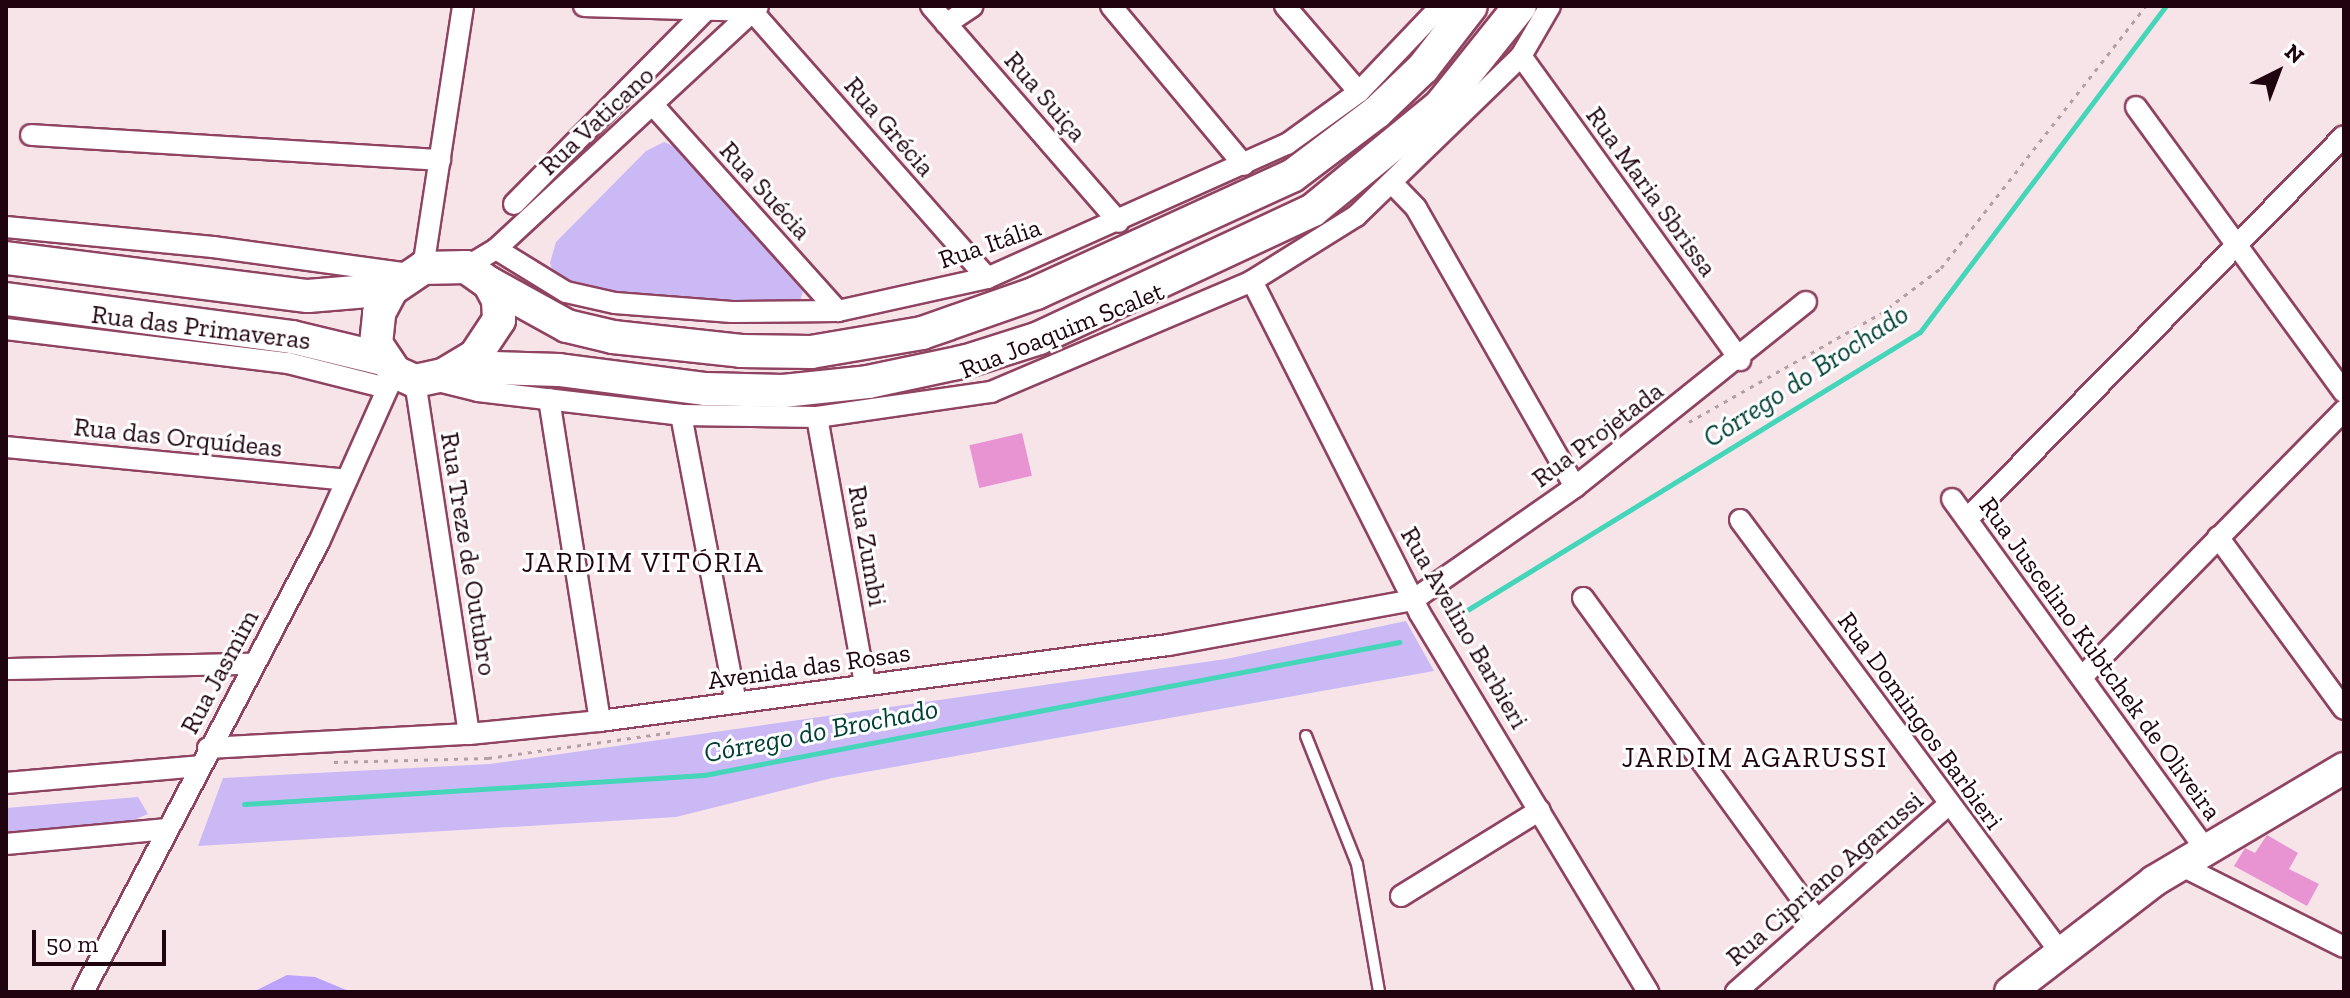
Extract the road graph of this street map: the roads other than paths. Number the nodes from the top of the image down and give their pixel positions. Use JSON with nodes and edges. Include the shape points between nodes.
{"nodes":[{"id":1,"x":463,"y":6,"type":"edge"},
{"id":2,"x":584,"y":6,"type":"edge"},
{"id":3,"x":931,"y":6,"type":"edge"},
{"id":4,"x":973,"y":6,"type":"edge"},
{"id":5,"x":1111,"y":6,"type":"edge"},
{"id":6,"x":1285,"y":6,"type":"edge"},
{"id":7,"x":1441,"y":6,"type":"edge"},
{"id":8,"x":1471,"y":6,"type":"edge"},
{"id":9,"x":1520,"y":6,"type":"edge"},
{"id":10,"x":1550,"y":6,"type":"edge"},
{"id":11,"x":755,"y":8,"type":"edge"},
{"id":12,"x":705,"y":11,"type":"junction"},
{"id":13,"x":946,"y":24,"type":"junction"},
{"id":14,"x":1521,"y":56,"type":"junction"},
{"id":15,"x":1359,"y":92,"type":"junction"},
{"id":16,"x":653,"y":105,"type":"junction"},
{"id":17,"x":2136,"y":107,"type":"dead end"},
{"id":18,"x":31,"y":135,"type":"dead end"},
{"id":19,"x":2344,"y":136,"type":"edge"},
{"id":20,"x":440,"y":160,"type":"junction"},
{"id":21,"x":1244,"y":165,"type":"junction"},
{"id":22,"x":1393,"y":184,"type":"junction"},
{"id":23,"x":514,"y":204,"type":"dead end"},
{"id":24,"x":1119,"y":222,"type":"junction"},
{"id":25,"x":6,"y":227,"type":"edge"},
{"id":26,"x":2237,"y":247,"type":"junction"},
{"id":27,"x":496,"y":249,"type":"junction"},
{"id":28,"x":6,"y":258,"type":"edge"},
{"id":29,"x":478,"y":275,"type":"junction"},
{"id":30,"x":408,"y":277,"type":"junction"},
{"id":31,"x":987,"y":278,"type":"junction"},
{"id":32,"x":1252,"y":281,"type":"junction"},
{"id":33,"x":6,"y":299,"type":"edge"},
{"id":34,"x":1806,"y":302,"type":"dead end"},
{"id":35,"x":838,"y":311,"type":"junction"},
{"id":36,"x":6,"y":329,"type":"edge"},
{"id":37,"x":1740,"y":360,"type":"junction"},
{"id":38,"x":460,"y":367,"type":"junction"},
{"id":39,"x":402,"y":376,"type":"junction"},
{"id":40,"x":2344,"y":392,"type":"edge"},
{"id":41,"x":549,"y":399,"type":"junction"},
{"id":42,"x":2344,"y":410,"type":"edge"},
{"id":43,"x":681,"y":415,"type":"junction"},
{"id":44,"x":817,"y":417,"type":"junction"},
{"id":45,"x":6,"y":447,"type":"edge"},
{"id":46,"x":346,"y":480,"type":"junction"},
{"id":47,"x":1575,"y":487,"type":"junction"},
{"id":48,"x":1952,"y":499,"type":"dead end"},
{"id":49,"x":1967,"y":519,"type":"junction"},
{"id":50,"x":1740,"y":520,"type":"dead end"},
{"id":51,"x":2218,"y":537,"type":"junction"},
{"id":52,"x":1583,"y":598,"type":"dead end"},
{"id":53,"x":1413,"y":600,"type":"junction"},
{"id":54,"x":253,"y":664,"type":"junction"},
{"id":55,"x":6,"y":669,"type":"edge"},
{"id":56,"x":2083,"y":676,"type":"junction"},
{"id":57,"x":865,"y":685,"type":"junction"},
{"id":58,"x":736,"y":703,"type":"junction"},
{"id":59,"x":2344,"y":709,"type":"edge"},
{"id":60,"x":600,"y":721,"type":"junction"},
{"id":61,"x":469,"y":734,"type":"junction"},
{"id":62,"x":1306,"y":736,"type":"dead end"},
{"id":63,"x":203,"y":757,"type":"junction"},
{"id":64,"x":2344,"y":768,"type":"edge"},
{"id":65,"x":6,"y":783,"type":"edge"},
{"id":66,"x":1948,"y":805,"type":"junction"},
{"id":67,"x":1540,"y":810,"type":"junction"},
{"id":68,"x":167,"y":829,"type":"junction"},
{"id":69,"x":6,"y":844,"type":"edge"},
{"id":70,"x":2206,"y":850,"type":"junction"},
{"id":71,"x":2180,"y":865,"type":"junction"},
{"id":72,"x":1401,"y":896,"type":"dead end"},
{"id":73,"x":1816,"y":919,"type":"junction"},
{"id":74,"x":2344,"y":947,"type":"edge"},
{"id":75,"x":2060,"y":952,"type":"junction"},
{"id":76,"x":2013,"y":991,"type":"edge"},
{"id":77,"x":83,"y":992,"type":"edge"},
{"id":78,"x":1379,"y":992,"type":"edge"},
{"id":79,"x":1648,"y":992,"type":"edge"},
{"id":80,"x":1736,"y":992,"type":"edge"}],
"edges":[{"from":1,"to":20,"type":"street"},
{"from":2,"to":12,"type":"street"},
{"from":3,"to":13,"type":"street","name":"Rua Suiça"},
{"from":4,"to":13,"type":"street"},
{"from":5,"to":21,"type":"street"},
{"from":6,"to":15,"type":"street"},
{"from":7,"to":15,"type":"street","name":"Rua Itália"},
{"from":8,"to":29,"type":"main road","via":[[1423,68],[1377,112],[1292,176],[1036,293],[922,333],[811,352],[741,351],[613,337],[567,326]]},
{"from":9,"to":38,"type":"main road","via":[[1440,106],[1313,210],[1039,338],[967,361],[868,382],[783,391],[706,389],[559,370]]},
{"from":10,"to":14,"type":"street","name":"Rua Joaquim Scalet"},
{"from":11,"to":12,"type":"street"},
{"from":11,"to":16,"type":"street","name":"Rua Vaticano"},
{"from":11,"to":31,"type":"street","name":"Rua Grécia"},
{"from":12,"to":23,"type":"street"},
{"from":13,"to":24,"type":"street","name":"Rua Suiça"},
{"from":14,"to":22,"type":"street","name":"Rua Joaquim Scalet"},
{"from":14,"to":37,"type":"street","name":"Rua Maria Sbrissa"},
{"from":15,"to":21,"type":"street","name":"Rua Itália","via":[[1287,144]]},
{"from":16,"to":27,"type":"street","name":"Rua Vaticano"},
{"from":16,"to":35,"type":"street","name":"Rua Suécia"},
{"from":17,"to":26,"type":"street"},
{"from":18,"to":20,"type":"street"},
{"from":19,"to":26,"type":"street"},
{"from":20,"to":30,"type":"street"},
{"from":21,"to":24,"type":"street","name":"Rua Itália"},
{"from":22,"to":32,"type":"street","name":"Rua Joaquim Scalet","via":[[1356,216]]},
{"from":22,"to":47,"type":"street","via":[[1416,208]]},
{"from":24,"to":31,"type":"street","name":"Rua Itália"},
{"from":25,"to":30,"type":"street","via":[[213,247]]},
{"from":26,"to":40,"type":"street"},
{"from":26,"to":49,"type":"street"},
{"from":27,"to":29,"type":"street","name":"Rua Vaticano"},
{"from":27,"to":35,"type":"street","name":"Rua Itália","via":[[566,292],[615,303],[732,312]]},
{"from":28,"to":30,"type":"main road","via":[[308,296]]},
{"from":29,"to":30,"type":"main road"},
{"from":29,"to":38,"type":"main road","via":[[498,300],[499,320],[490,339]]},
{"from":30,"to":39,"type":"main road","via":[[376,325]]},
{"from":31,"to":35,"type":"street","name":"Rua Itália"},
{"from":32,"to":44,"type":"street","name":"Rua Joaquim Scalet","via":[[991,392]]},
{"from":32,"to":53,"type":"street","name":"Rua Avelino Barbieri"},
{"from":33,"to":39,"type":"main road","via":[[292,337]]},
{"from":34,"to":37,"type":"street","name":"Rua Projetada"},
{"from":36,"to":39,"type":"street","name":"Rua das Primaveras"},
{"from":37,"to":47,"type":"street","name":"Rua Projetada"},
{"from":38,"to":39,"type":"main road"},
{"from":39,"to":41,"type":"street","name":"Rua Joaquim Scalet"},
{"from":39,"to":46,"type":"street","name":"Rua Jasmim"},
{"from":39,"to":61,"type":"street","name":"Rua Treze de Outubro"},
{"from":41,"to":43,"type":"street","name":"Rua Joaquim Scalet"},
{"from":41,"to":60,"type":"street"},
{"from":42,"to":51,"type":"street"},
{"from":43,"to":44,"type":"street","name":"Rua Joaquim Scalet"},
{"from":43,"to":58,"type":"street"},
{"from":44,"to":57,"type":"street","name":"Rua Zumbi"},
{"from":45,"to":46,"type":"street","name":"Rua das Orquídeas"},
{"from":46,"to":54,"type":"street","name":"Rua Jasmim"},
{"from":47,"to":53,"type":"street","name":"Rua Projetada"},
{"from":48,"to":49,"type":"street","name":"Rua Juscelino Kubtchek de Oliveira"},
{"from":49,"to":56,"type":"street","name":"Rua Juscelino Kubtchek de Oliveira"},
{"from":50,"to":66,"type":"street","name":"Rua Domingos Barbieri"},
{"from":51,"to":56,"type":"street"},
{"from":51,"to":59,"type":"street"},
{"from":52,"to":73,"type":"street"},
{"from":53,"to":57,"type":"street","name":"Avenida das Rosas","via":[[1168,645]]},
{"from":53,"to":67,"type":"street","name":"Rua Avelino Barbieri"},
{"from":54,"to":55,"type":"street"},
{"from":54,"to":63,"type":"street","name":"Rua Jasmim"},
{"from":56,"to":70,"type":"street","name":"Rua Juscelino Kubtchek de Oliveira"},
{"from":57,"to":58,"type":"street","name":"Avenida das Rosas"},
{"from":58,"to":60,"type":"street","name":"Avenida das Rosas"},
{"from":60,"to":61,"type":"street","name":"Avenida das Rosas"},
{"from":61,"to":63,"type":"street","name":"Avenida das Rosas"},
{"from":62,"to":78,"type":"lane","via":[[1357,864]]},
{"from":63,"to":65,"type":"street","name":"Avenida das Rosas"},
{"from":63,"to":68,"type":"street","name":"Rua Jasmim"},
{"from":64,"to":70,"type":"street"},
{"from":66,"to":73,"type":"street","name":"Rua Cipriano Agarussi"},
{"from":66,"to":75,"type":"street","name":"Rua Domingos Barbieri"},
{"from":67,"to":72,"type":"street"},
{"from":67,"to":79,"type":"street","name":"Rua Avelino Barbieri"},
{"from":68,"to":69,"type":"street"},
{"from":68,"to":77,"type":"street","name":"Rua Jasmim"},
{"from":70,"to":71,"type":"street"},
{"from":71,"to":74,"type":"street"},
{"from":71,"to":75,"type":"street"},
{"from":73,"to":80,"type":"street","name":"Rua Cipriano Agarussi"},
{"from":75,"to":76,"type":"street"}]}
